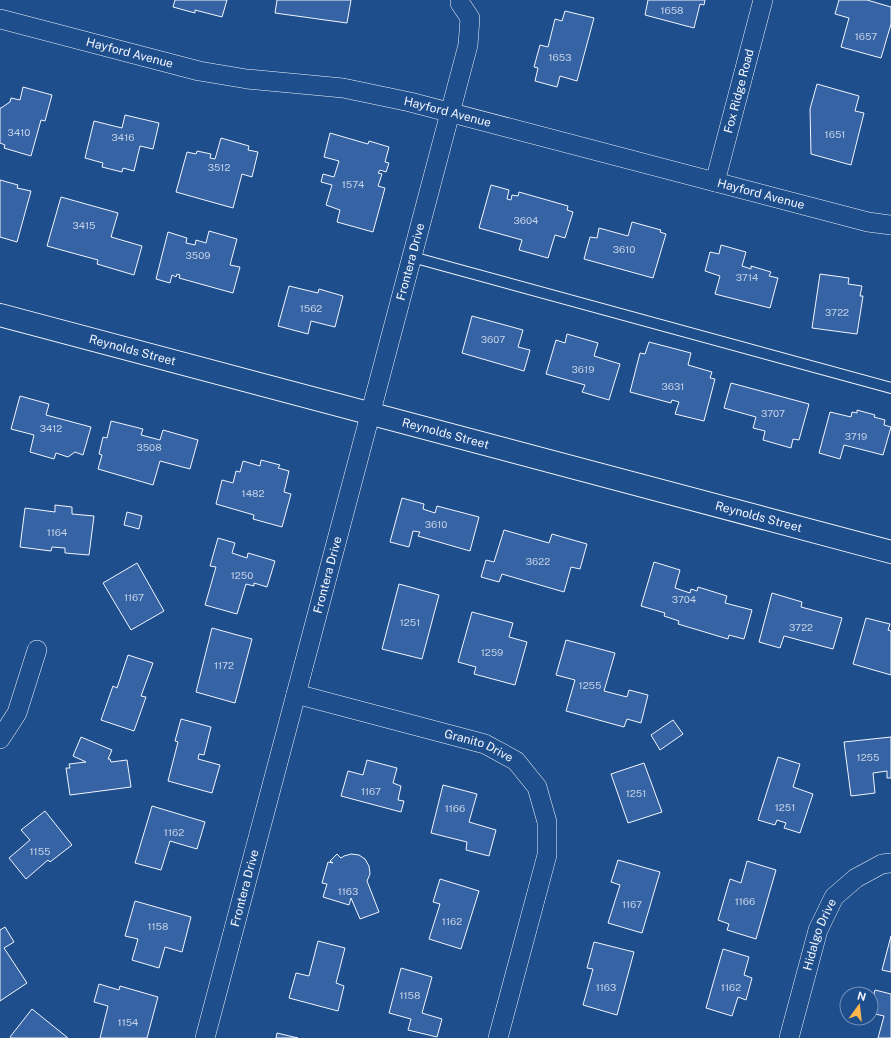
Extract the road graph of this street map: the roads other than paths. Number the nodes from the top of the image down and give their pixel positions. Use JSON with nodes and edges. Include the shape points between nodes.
{"nodes":[{"id":1,"x":763,"y":0,"type":"edge"},
{"id":2,"x":460,"y":3,"type":"dead end"},
{"id":3,"x":0,"y":19,"type":"edge"},
{"id":4,"x":450,"y":113,"type":"junction"},
{"id":5,"x":715,"y":182,"type":"junction"},
{"id":6,"x":891,"y":225,"type":"edge"},
{"id":7,"x":412,"y":257,"type":"junction"},
{"id":8,"x":0,"y":315,"type":"edge"},
{"id":9,"x":891,"y":388,"type":"edge"},
{"id":10,"x":371,"y":413,"type":"junction"},
{"id":11,"x":891,"y":552,"type":"edge"},
{"id":12,"x":37,"y":650,"type":"dead end"},
{"id":13,"x":296,"y":694,"type":"junction"},
{"id":14,"x":0,"y":739,"type":"edge"},
{"id":15,"x":891,"y":863,"type":"edge"},
{"id":16,"x":205,"y":1038,"type":"edge"},
{"id":17,"x":498,"y":1038,"type":"edge"},
{"id":18,"x":790,"y":1038,"type":"edge"}],
"edges":[{"from":1,"to":5,"type":"street","name":"Fox Ridge Road"},
{"from":2,"to":4,"type":"street","name":"Frontera Drive","via":[[470,18],[468,45]]},
{"from":3,"to":4,"type":"street","name":"Hayford Avenue","via":[[199,71],[247,79],[343,88]]},
{"from":4,"to":5,"type":"street","name":"Hayford Avenue"},
{"from":4,"to":7,"type":"street","name":"Frontera Drive"},
{"from":5,"to":6,"type":"street","name":"Hayford Avenue","via":[[868,222]]},
{"from":7,"to":9,"type":"lane"},
{"from":7,"to":10,"type":"street","name":"Frontera Drive"},
{"from":8,"to":10,"type":"street","name":"Reynolds Street"},
{"from":10,"to":11,"type":"street","name":"Reynolds Street"},
{"from":10,"to":13,"type":"street","name":"Frontera Drive"},
{"from":12,"to":14,"type":"street","via":[[17,713]]},
{"from":13,"to":16,"type":"street","name":"Frontera Drive"},
{"from":13,"to":17,"type":"street","name":"Granito Drive","via":[[485,744],[516,761],[537,787],[547,822],[546,855]]},
{"from":15,"to":18,"type":"street","name":"Hidalgo Drive","via":[[882,864],[856,878],[834,897],[818,930]]}]}
